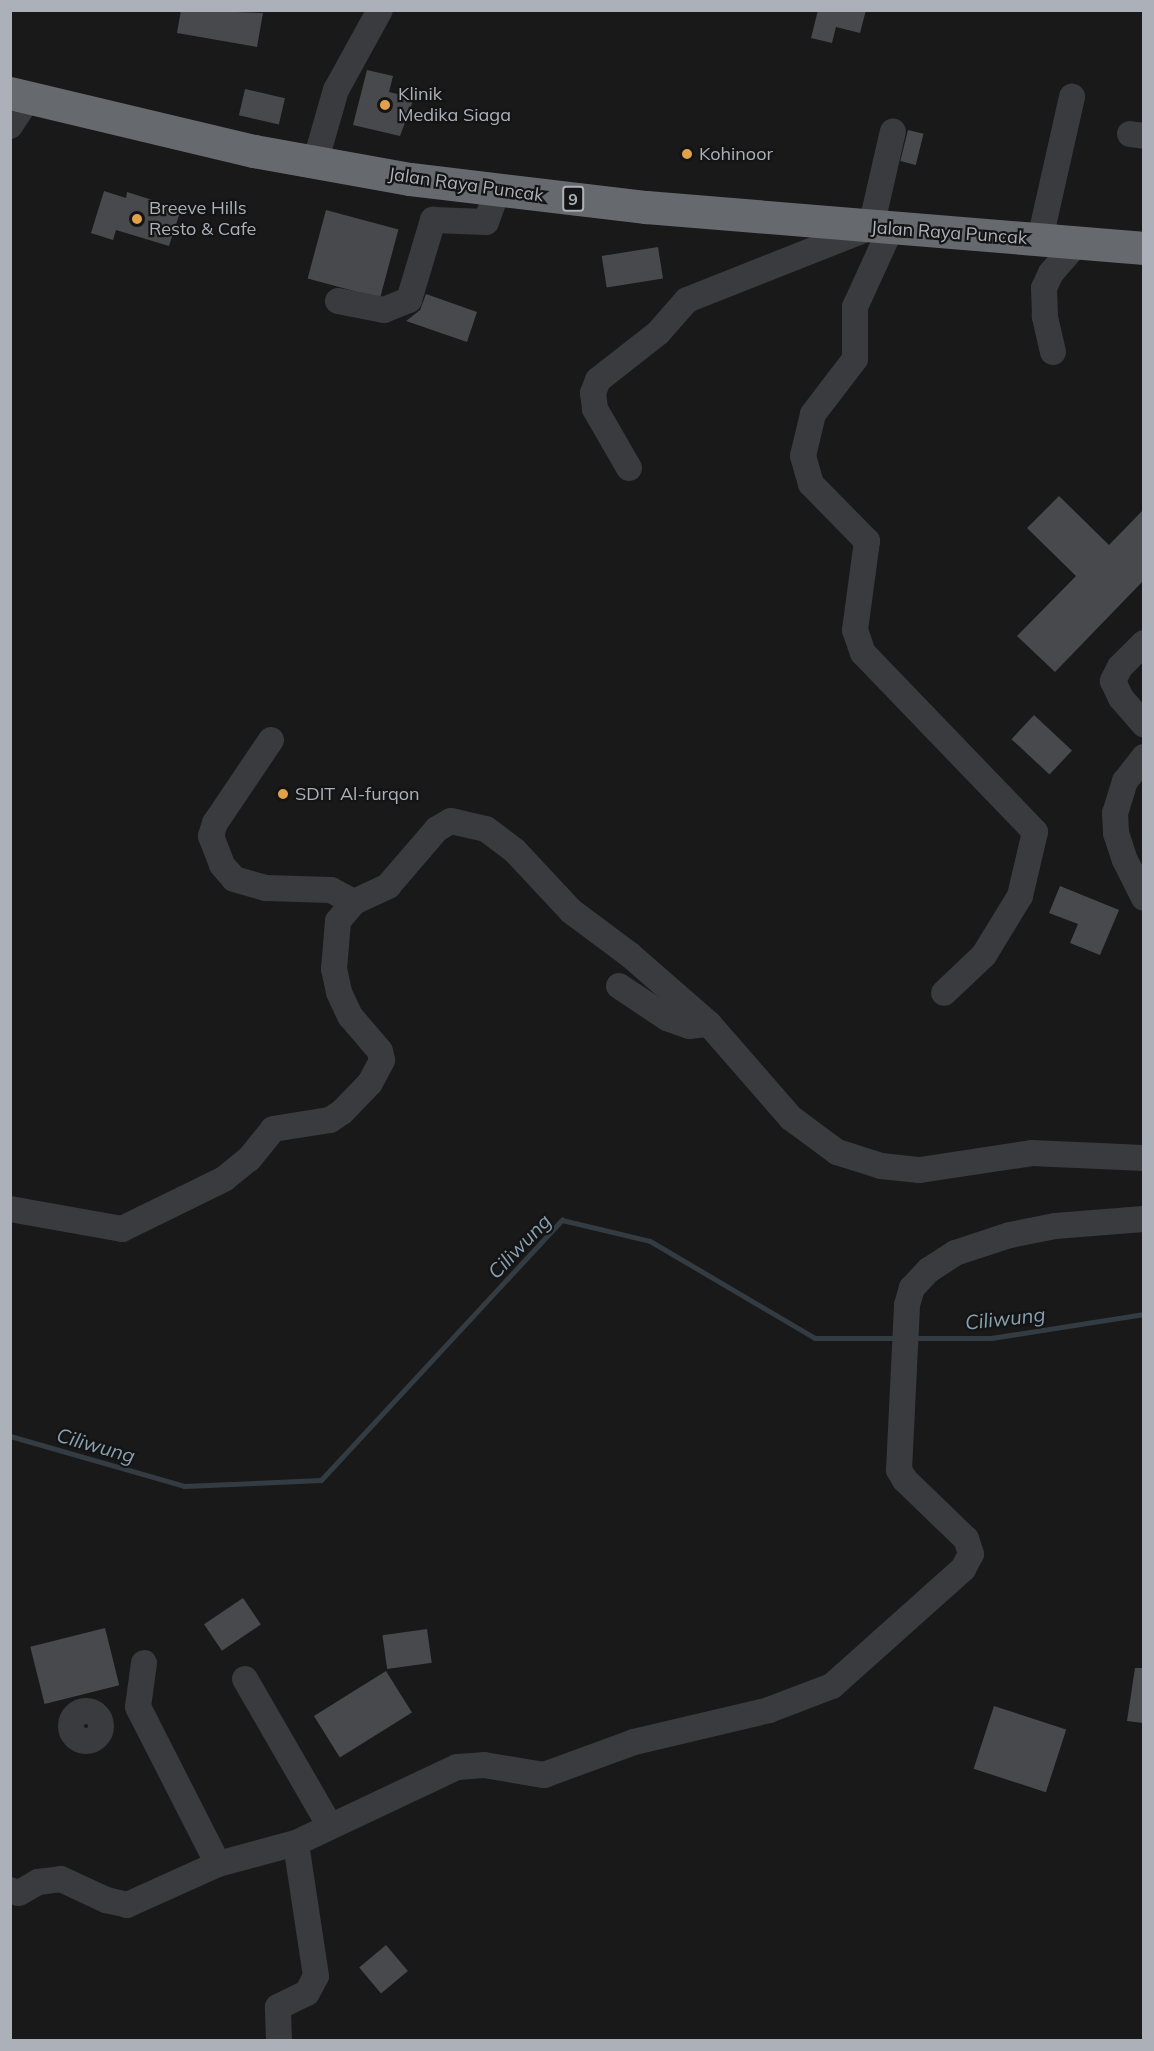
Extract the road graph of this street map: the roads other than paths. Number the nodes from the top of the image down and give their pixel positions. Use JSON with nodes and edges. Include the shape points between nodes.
{"nodes":[{"id":1,"x":380,"y":10,"type":"edge"},
{"id":2,"x":20,"y":96,"type":"edge"},
{"id":3,"x":1072,"y":97,"type":"dead end"},
{"id":4,"x":10,"y":126,"type":"edge"},
{"id":5,"x":893,"y":131,"type":"dead end"},
{"id":6,"x":315,"y":163,"type":"junction"},
{"id":7,"x":497,"y":191,"type":"junction"},
{"id":8,"x":881,"y":228,"type":"junction"},
{"id":9,"x":1040,"y":239,"type":"junction"},
{"id":10,"x":1078,"y":242,"type":"junction"},
{"id":11,"x":1143,"y":248,"type":"edge"},
{"id":12,"x":338,"y":301,"type":"dead end"},
{"id":13,"x":1053,"y":352,"type":"dead end"},
{"id":14,"x":629,"y":468,"type":"dead end"},
{"id":15,"x":1143,"y":643,"type":"edge"},
{"id":16,"x":1143,"y":724,"type":"edge"},
{"id":17,"x":271,"y":740,"type":"dead end"},
{"id":18,"x":1143,"y":757,"type":"edge"},
{"id":19,"x":1143,"y":898,"type":"edge"},
{"id":20,"x":354,"y":902,"type":"junction"},
{"id":21,"x":619,"y":986,"type":"dead end"},
{"id":22,"x":944,"y":993,"type":"dead end"},
{"id":23,"x":709,"y":1024,"type":"junction"},
{"id":24,"x":1143,"y":1158,"type":"edge"},
{"id":25,"x":10,"y":1209,"type":"edge"},
{"id":26,"x":1143,"y":1219,"type":"edge"},
{"id":27,"x":144,"y":1663,"type":"dead end"},
{"id":28,"x":245,"y":1679,"type":"dead end"},
{"id":29,"x":138,"y":1707,"type":"junction"},
{"id":30,"x":101,"y":1721,"type":"dead end"},
{"id":31,"x":330,"y":1826,"type":"junction"},
{"id":32,"x":296,"y":1843,"type":"junction"},
{"id":33,"x":218,"y":1864,"type":"junction"},
{"id":34,"x":10,"y":1890,"type":"edge"},
{"id":35,"x":279,"y":2040,"type":"edge"}],
"edges":[{"from":1,"to":6,"type":"street","via":[[336,90]]},
{"from":2,"to":4,"type":"street"},
{"from":2,"to":6,"type":"highway","name":"Jalan Raya Puncak","number":"9"},
{"from":3,"to":9,"type":"street"},
{"from":5,"to":8,"type":"street"},
{"from":6,"to":7,"type":"highway","name":"Jalan Raya Puncak","number":"9"},
{"from":7,"to":8,"type":"highway","name":"Jalan Raya Puncak","number":"9"},
{"from":7,"to":12,"type":"street","via":[[486,222],[433,220],[409,300],[384,310]]},
{"from":8,"to":9,"type":"highway","name":"Jalan Raya Puncak","number":"9"},
{"from":8,"to":14,"type":"street","via":[[687,300],[658,333],[604,374],[593,393],[595,409]]},
{"from":8,"to":22,"type":"street","via":[[855,307],[855,359],[813,414],[803,456],[811,484],[867,541],[855,630],[863,653],[1035,832],[1020,896],[984,955]]},
{"from":9,"to":10,"type":"highway","name":"Jalan Raya Puncak","number":"9"},
{"from":10,"to":11,"type":"highway","name":"Jalan Raya Puncak","number":"9"},
{"from":10,"to":13,"type":"street","via":[[1051,273],[1044,288]]},
{"from":15,"to":16,"type":"street","via":[[1120,667],[1113,681],[1121,698]]},
{"from":17,"to":20,"type":"street","via":[[215,823],[211,836],[222,865],[234,879],[266,888],[331,890]]},
{"from":18,"to":19,"type":"street","via":[[1125,781],[1115,813],[1125,860]]},
{"from":20,"to":23,"type":"street","via":[[388,886],[441,826],[451,822],[477,825],[514,850],[571,910]]},
{"from":20,"to":25,"type":"street","via":[[336,926],[335,980],[351,1016],[380,1051],[382,1060],[370,1083],[342,1112],[325,1121],[273,1129],[249,1159],[224,1179],[122,1229]]},
{"from":21,"to":23,"type":"street","via":[[667,1018],[689,1026]]},
{"from":23,"to":24,"type":"street","via":[[791,1118],[822,1144],[850,1158],[920,1170],[1032,1153]]},
{"from":26,"to":31,"type":"street","via":[[1055,1226],[1010,1235],[955,1253],[915,1283],[908,1305],[899,1470],[966,1539],[971,1548],[970,1558],[832,1686],[769,1710],[634,1742],[544,1775],[476,1764],[457,1767]]},
{"from":27,"to":29,"type":"street"},
{"from":28,"to":31,"type":"street"},
{"from":29,"to":30,"type":"street"},
{"from":29,"to":33,"type":"street"},
{"from":31,"to":32,"type":"street"},
{"from":32,"to":33,"type":"street"},
{"from":32,"to":35,"type":"street","via":[[316,1976],[307,1994],[278,2007]]},
{"from":33,"to":34,"type":"street","via":[[127,1905],[106,1900],[61,1879],[38,1882],[19,1893]]}]}
